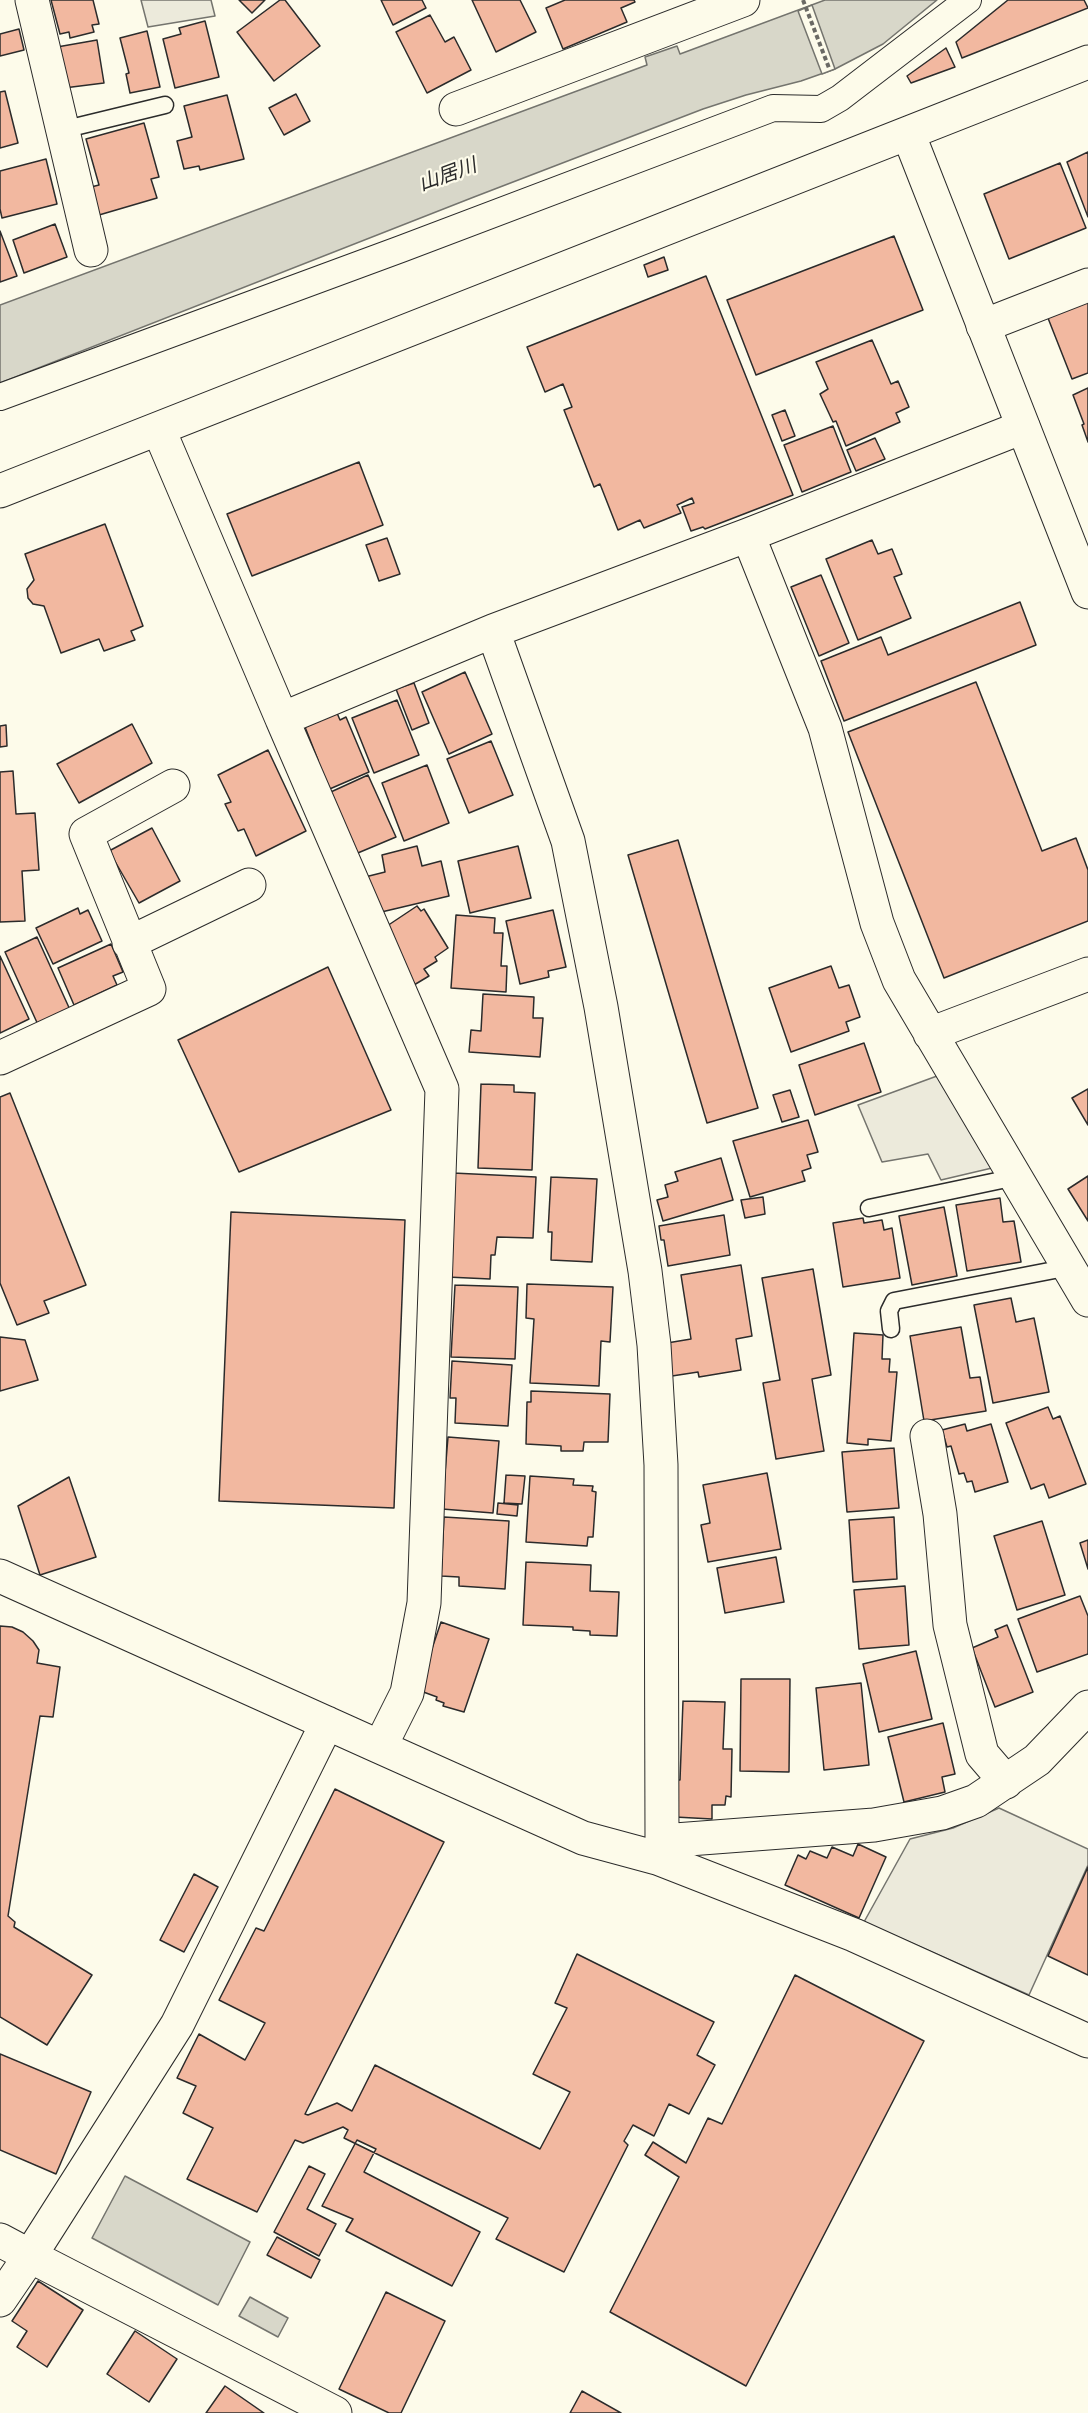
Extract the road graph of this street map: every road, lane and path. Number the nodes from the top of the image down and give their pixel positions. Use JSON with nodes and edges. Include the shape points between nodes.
{"nodes":[{"id":1,"x":32,"y":0,"type":"edge"},
{"id":2,"x":743,"y":0,"type":"edge"},
{"id":3,"x":803,"y":0,"type":"edge"},
{"id":4,"x":968,"y":0,"type":"edge"},
{"id":5,"x":1088,"y":62,"type":"edge"},
{"id":6,"x":830,"y":103,"type":"junction"},
{"id":7,"x":165,"y":105,"type":"dead end"},
{"id":8,"x":456,"y":109,"type":"dead end"},
{"id":9,"x":62,"y":130,"type":"junction"},
{"id":10,"x":908,"y":133,"type":"junction"},
{"id":11,"x":91,"y":250,"type":"dead end"},
{"id":12,"x":1088,"y":285,"type":"edge"},
{"id":13,"x":983,"y":326,"type":"junction"},
{"id":14,"x":0,"y":398,"type":"edge"},
{"id":15,"x":1023,"y":427,"type":"junction"},
{"id":16,"x":159,"y":430,"type":"junction"},
{"id":17,"x":0,"y":491,"type":"edge"},
{"id":18,"x":748,"y":535,"type":"junction"},
{"id":19,"x":1088,"y":592,"type":"edge"},
{"id":20,"x":494,"y":631,"type":"junction"},
{"id":21,"x":282,"y":719,"type":"junction"},
{"id":22,"x":173,"y":786,"type":"dead end"},
{"id":23,"x":249,"y":885,"type":"dead end"},
{"id":24,"x":129,"y":943,"type":"junction"},
{"id":25,"x":1088,"y":974,"type":"edge"},
{"id":26,"x":930,"y":1034,"type":"junction"},
{"id":27,"x":0,"y":1058,"type":"edge"},
{"id":28,"x":1016,"y":1177,"type":"junction"},
{"id":29,"x":869,"y":1208,"type":"dead end"},
{"id":30,"x":1070,"y":1267,"type":"junction"},
{"id":31,"x":1088,"y":1300,"type":"edge"},
{"id":32,"x":891,"y":1329,"type":"dead end"},
{"id":33,"x":927,"y":1437,"type":"dead end"},
{"id":34,"x":0,"y":1576,"type":"edge"},
{"id":35,"x":1088,"y":1707,"type":"edge"},
{"id":36,"x":327,"y":1723,"type":"junction"},
{"id":37,"x":380,"y":1747,"type":"junction"},
{"id":38,"x":1006,"y":1782,"type":"junction"},
{"id":39,"x":660,"y":1850,"type":"junction"},
{"id":40,"x":1088,"y":2042,"type":"edge"},
{"id":41,"x":0,"y":2240,"type":"edge"},
{"id":42,"x":30,"y":2256,"type":"junction"},
{"id":43,"x":0,"y":2300,"type":"edge"},
{"id":44,"x":335,"y":2413,"type":"edge"}],
"edges":[{"from":1,"to":9,"type":"street"},
{"from":2,"to":8,"type":"street"},
{"from":3,"to":6,"type":"path"},
{"from":4,"to":6,"type":"street"},
{"from":5,"to":10,"type":"street"},
{"from":6,"to":14,"type":"street","via":[[773,108]]},
{"from":7,"to":9,"type":"lane"},
{"from":9,"to":11,"type":"street"},
{"from":10,"to":13,"type":"street"},
{"from":10,"to":16,"type":"street"},
{"from":12,"to":13,"type":"street"},
{"from":13,"to":15,"type":"street"},
{"from":15,"to":18,"type":"street"},
{"from":15,"to":19,"type":"street"},
{"from":16,"to":17,"type":"street"},
{"from":16,"to":21,"type":"street"},
{"from":18,"to":20,"type":"street"},
{"from":18,"to":26,"type":"street","via":[[825,728],[877,924],[899,981]]},
{"from":20,"to":21,"type":"street"},
{"from":20,"to":39,"type":"street","via":[[568,841],[601,1007],[645,1270],[661,1465]]},
{"from":21,"to":37,"type":"street","via":[[442,1089],[424,1603],[407,1693]]},
{"from":22,"to":24,"type":"street","via":[[86,834]]},
{"from":23,"to":24,"type":"street"},
{"from":24,"to":27,"type":"street","via":[[149,989]]},
{"from":25,"to":26,"type":"street"},
{"from":26,"to":28,"type":"street"},
{"from":28,"to":29,"type":"lane"},
{"from":28,"to":30,"type":"street"},
{"from":30,"to":31,"type":"street"},
{"from":30,"to":32,"type":"lane","via":[[894,1301],[889,1311]]},
{"from":33,"to":38,"type":"street","via":[[940,1514],[950,1625],[982,1754]]},
{"from":34,"to":36,"type":"street"},
{"from":35,"to":38,"type":"street","via":[[1036,1760]]},
{"from":36,"to":37,"type":"street"},
{"from":36,"to":42,"type":"street","via":[[177,2025]]},
{"from":37,"to":39,"type":"street","via":[[583,1838]]},
{"from":38,"to":39,"type":"street","via":[[976,1801],[942,1813],[874,1825]]},
{"from":39,"to":40,"type":"street"},
{"from":41,"to":42,"type":"street"},
{"from":42,"to":43,"type":"street"},
{"from":42,"to":44,"type":"street"}]}
